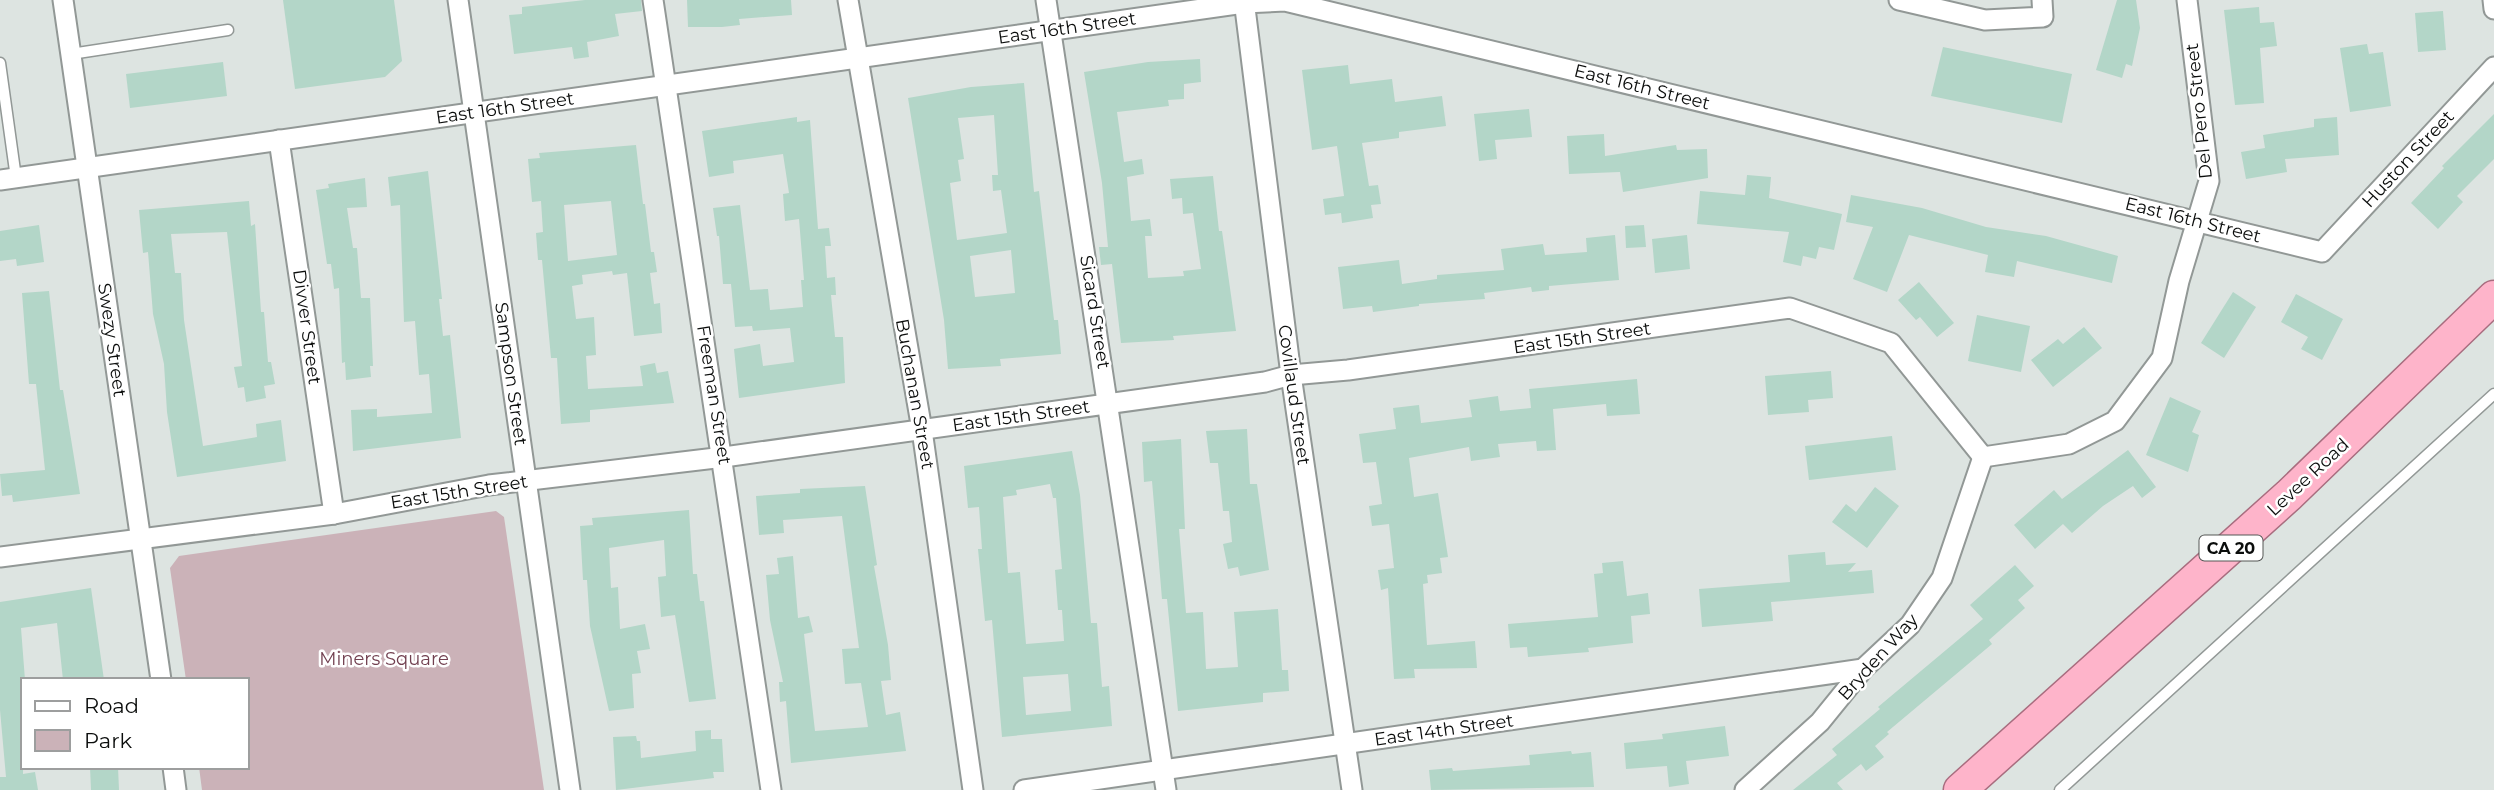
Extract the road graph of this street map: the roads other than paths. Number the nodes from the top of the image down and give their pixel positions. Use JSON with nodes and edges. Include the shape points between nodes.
{"nodes":[{"id":1,"x":63,"y":0,"type":"edge"},
{"id":2,"x":458,"y":0,"type":"edge"},
{"id":3,"x":653,"y":0,"type":"edge"},
{"id":4,"x":848,"y":0,"type":"edge"},
{"id":5,"x":1046,"y":0,"type":"edge"},
{"id":6,"x":1899,"y":0,"type":"edge"},
{"id":7,"x":2187,"y":0,"type":"edge"},
{"id":8,"x":2493,"y":0,"type":"edge"},
{"id":9,"x":1244,"y":1,"type":"edge"},
{"id":10,"x":2042,"y":8,"type":"edge"},
{"id":11,"x":2494,"y":9,"type":"edge"},
{"id":12,"x":228,"y":30,"type":"dead end"},
{"id":13,"x":1051,"y":30,"type":"junction"},
{"id":14,"x":71,"y":54,"type":"junction"},
{"id":15,"x":856,"y":58,"type":"junction"},
{"id":16,"x":0,"y":63,"type":"edge"},
{"id":17,"x":2494,"y":67,"type":"edge"},
{"id":18,"x":665,"y":85,"type":"junction"},
{"id":19,"x":472,"y":112,"type":"junction"},
{"id":20,"x":5,"y":126,"type":"edge"},
{"id":21,"x":279,"y":140,"type":"junction"},
{"id":22,"x":87,"y":167,"type":"junction"},
{"id":23,"x":8,"y":179,"type":"edge"},
{"id":24,"x":2197,"y":221,"type":"junction"},
{"id":25,"x":2322,"y":252,"type":"joint"},
{"id":26,"x":2494,"y":297,"type":"edge"},
{"id":27,"x":1291,"y":375,"type":"junction"},
{"id":28,"x":2494,"y":394,"type":"edge"},
{"id":29,"x":1109,"y":404,"type":"junction"},
{"id":30,"x":922,"y":430,"type":"junction"},
{"id":31,"x":724,"y":457,"type":"junction"},
{"id":32,"x":1983,"y":457,"type":"junction"},
{"id":33,"x":527,"y":481,"type":"junction"},
{"id":34,"x":334,"y":514,"type":"junction"},
{"id":35,"x":141,"y":539,"type":"junction"},
{"id":36,"x":0,"y":557,"type":"edge"},
{"id":37,"x":1863,"y":669,"type":"junction"},
{"id":38,"x":161,"y":678,"type":"edge"},
{"id":39,"x":1345,"y":744,"type":"junction"},
{"id":40,"x":173,"y":769,"type":"edge"},
{"id":41,"x":1163,"y":770,"type":"junction"},
{"id":42,"x":176,"y":790,"type":"edge"},
{"id":43,"x":570,"y":790,"type":"edge"},
{"id":44,"x":771,"y":790,"type":"edge"},
{"id":45,"x":973,"y":790,"type":"edge"},
{"id":46,"x":1024,"y":790,"type":"edge"},
{"id":47,"x":1166,"y":790,"type":"edge"},
{"id":48,"x":1352,"y":790,"type":"edge"},
{"id":49,"x":1745,"y":790,"type":"edge"},
{"id":50,"x":1960,"y":790,"type":"edge"},
{"id":51,"x":2060,"y":790,"type":"edge"}],
"edges":[{"from":1,"to":14,"type":"street","name":"Swezy Street"},
{"from":2,"to":19,"type":"street","name":"Sampson Street"},
{"from":3,"to":18,"type":"street","name":"Freeman Street"},
{"from":4,"to":15,"type":"street","name":"Buchanan Street"},
{"from":5,"to":13,"type":"street","name":"Sicard Street"},
{"from":6,"to":10,"type":"street","via":[[1985,20]]},
{"from":7,"to":24,"type":"street","name":"Del Pero Street","via":[[2209,181]]},
{"from":8,"to":11,"type":"street"},
{"from":9,"to":13,"type":"street","name":"East 16th Street"},
{"from":9,"to":24,"type":"street","name":"East 16th Street","via":[[1285,1]]},
{"from":9,"to":27,"type":"street","name":"Covillaud Street"},
{"from":12,"to":14,"type":"lane"},
{"from":13,"to":15,"type":"street","name":"East 16th Street"},
{"from":13,"to":29,"type":"street","name":"Sicard Street"},
{"from":14,"to":22,"type":"street","name":"Swezy Street"},
{"from":15,"to":18,"type":"street","name":"East 16th Street"},
{"from":15,"to":30,"type":"street","name":"Buchanan Street"},
{"from":16,"to":20,"type":"lane"},
{"from":17,"to":25,"type":"street","name":"Huston Street"},
{"from":18,"to":19,"type":"street","name":"East 16th Street"},
{"from":18,"to":31,"type":"street","name":"Freeman Street"},
{"from":19,"to":21,"type":"street","name":"East 16th Street"},
{"from":19,"to":33,"type":"street","name":"Sampson Street"},
{"from":20,"to":23,"type":"lane"},
{"from":21,"to":22,"type":"street","name":"East 16th Street"},
{"from":21,"to":34,"type":"street","name":"Divver Street"},
{"from":22,"to":23,"type":"street","name":"East 16th Street"},
{"from":22,"to":35,"type":"street","name":"Swezy Street"},
{"from":24,"to":25,"type":"street","name":"East 16th Street"},
{"from":24,"to":32,"type":"street","name":"Del Pero Street","via":[[2162,358],[2115,421],[2069,444]]},
{"from":26,"to":50,"type":"highway","name":"Levee Road","number":"CA 20","via":[[2289,495]]},
{"from":27,"to":29,"type":"street","name":"East 15th Street"},
{"from":27,"to":32,"type":"street","name":"East 15th Street","via":[[1790,309],[1891,342]]},
{"from":27,"to":39,"type":"street","name":"Covillaud Street"},
{"from":28,"to":51,"type":"lane"},
{"from":29,"to":30,"type":"street","name":"East 15th Street"},
{"from":29,"to":41,"type":"street","name":"Sicard Street"},
{"from":30,"to":31,"type":"street","name":"East 15th Street"},
{"from":30,"to":45,"type":"street","name":"Buchanan Street"},
{"from":31,"to":33,"type":"street","name":"East 15th Street"},
{"from":31,"to":44,"type":"street","name":"Freeman Street"},
{"from":32,"to":37,"type":"street","name":"Bryden Way","via":[[1942,578],[1910,625]]},
{"from":33,"to":34,"type":"street","name":"East 15th Street"},
{"from":33,"to":43,"type":"street","name":"Sampson Street"},
{"from":34,"to":35,"type":"street","name":"East 15th Street"},
{"from":35,"to":36,"type":"street","name":"East 15th Street"},
{"from":35,"to":38,"type":"street","name":"Swezy Street"},
{"from":37,"to":39,"type":"street","name":"East 14th Street"},
{"from":37,"to":49,"type":"street","name":"Bryden Way","via":[[1820,722]]},
{"from":39,"to":41,"type":"street","name":"East 14th Street"},
{"from":39,"to":48,"type":"street","name":"Covillaud Street"},
{"from":40,"to":42,"type":"street"},
{"from":41,"to":46,"type":"street","name":"East 14th Street"},
{"from":41,"to":47,"type":"street","name":"Sicard Street"}]}
